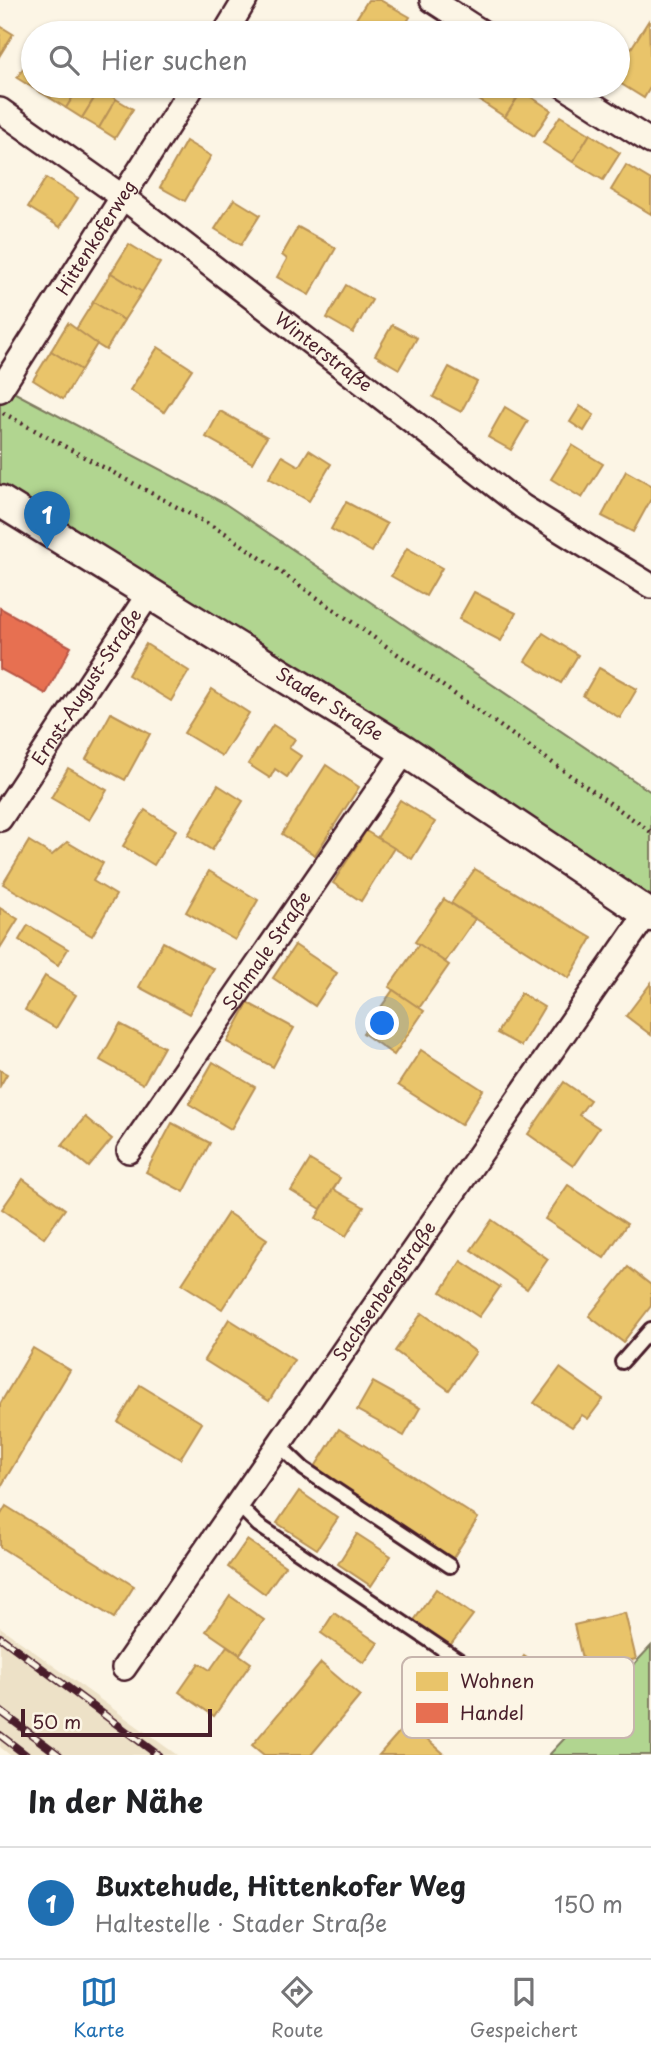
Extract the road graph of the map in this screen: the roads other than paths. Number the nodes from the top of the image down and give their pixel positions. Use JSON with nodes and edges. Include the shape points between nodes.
{"nodes":[{"id":1,"x":245,"y":0,"type":"edge"},
{"id":2,"x":432,"y":0,"type":"edge"},
{"id":3,"x":232,"y":21,"type":"edge"},
{"id":4,"x":464,"y":21,"type":"edge"},
{"id":5,"x":185,"y":98,"type":"edge"},
{"id":6,"x":583,"y":98,"type":"edge"},
{"id":7,"x":0,"y":110,"type":"edge"},
{"id":8,"x":650,"y":139,"type":"edge"},
{"id":9,"x":124,"y":198,"type":"junction"},
{"id":10,"x":0,"y":390,"type":"edge"},
{"id":11,"x":0,"y":501,"type":"edge"},
{"id":12,"x":651,"y":586,"type":"edge"},
{"id":13,"x":150,"y":592,"type":"junction"},
{"id":14,"x":405,"y":751,"type":"junction"},
{"id":15,"x":0,"y":819,"type":"edge"},
{"id":16,"x":649,"y":915,"type":"edge"},
{"id":17,"x":129,"y":1152,"type":"dead end"},
{"id":18,"x":651,"y":1329,"type":"edge"},
{"id":19,"x":622,"y":1362,"type":"dead end"},
{"id":20,"x":279,"y":1445,"type":"junction"},
{"id":21,"x":237,"y":1504,"type":"junction"},
{"id":22,"x":450,"y":1566,"type":"dead end"},
{"id":23,"x":454,"y":1657,"type":"edge"},
{"id":24,"x":124,"y":1668,"type":"dead end"}],
"edges":[{"from":1,"to":3,"type":"street"},
{"from":2,"to":4,"type":"street"},
{"from":5,"to":9,"type":"street","name":"Hittenkoferweg"},
{"from":6,"to":8,"type":"street"},
{"from":7,"to":9,"type":"street","name":"Winterstraße"},
{"from":9,"to":10,"type":"street","name":"Hittenkoferweg"},
{"from":9,"to":12,"type":"street","name":"Winterstraße","via":[[523,507]]},
{"from":11,"to":13,"type":"street","name":"Stader Straße"},
{"from":13,"to":14,"type":"street","name":"Stader Straße"},
{"from":13,"to":15,"type":"street","name":"Ernst-August-Straße"},
{"from":14,"to":16,"type":"street","name":"Stader Straße"},
{"from":14,"to":17,"type":"street","name":"Schmale Straße"},
{"from":16,"to":20,"type":"street","name":"Sachsenbergstraße"},
{"from":18,"to":19,"type":"lane"},
{"from":20,"to":21,"type":"street","name":"Sachsenbergstraße"},
{"from":20,"to":22,"type":"lane","via":[[304,1468]]},
{"from":21,"to":23,"type":"lane","via":[[258,1525]]},
{"from":21,"to":24,"type":"street","name":"Sachsenbergstraße"}]}
